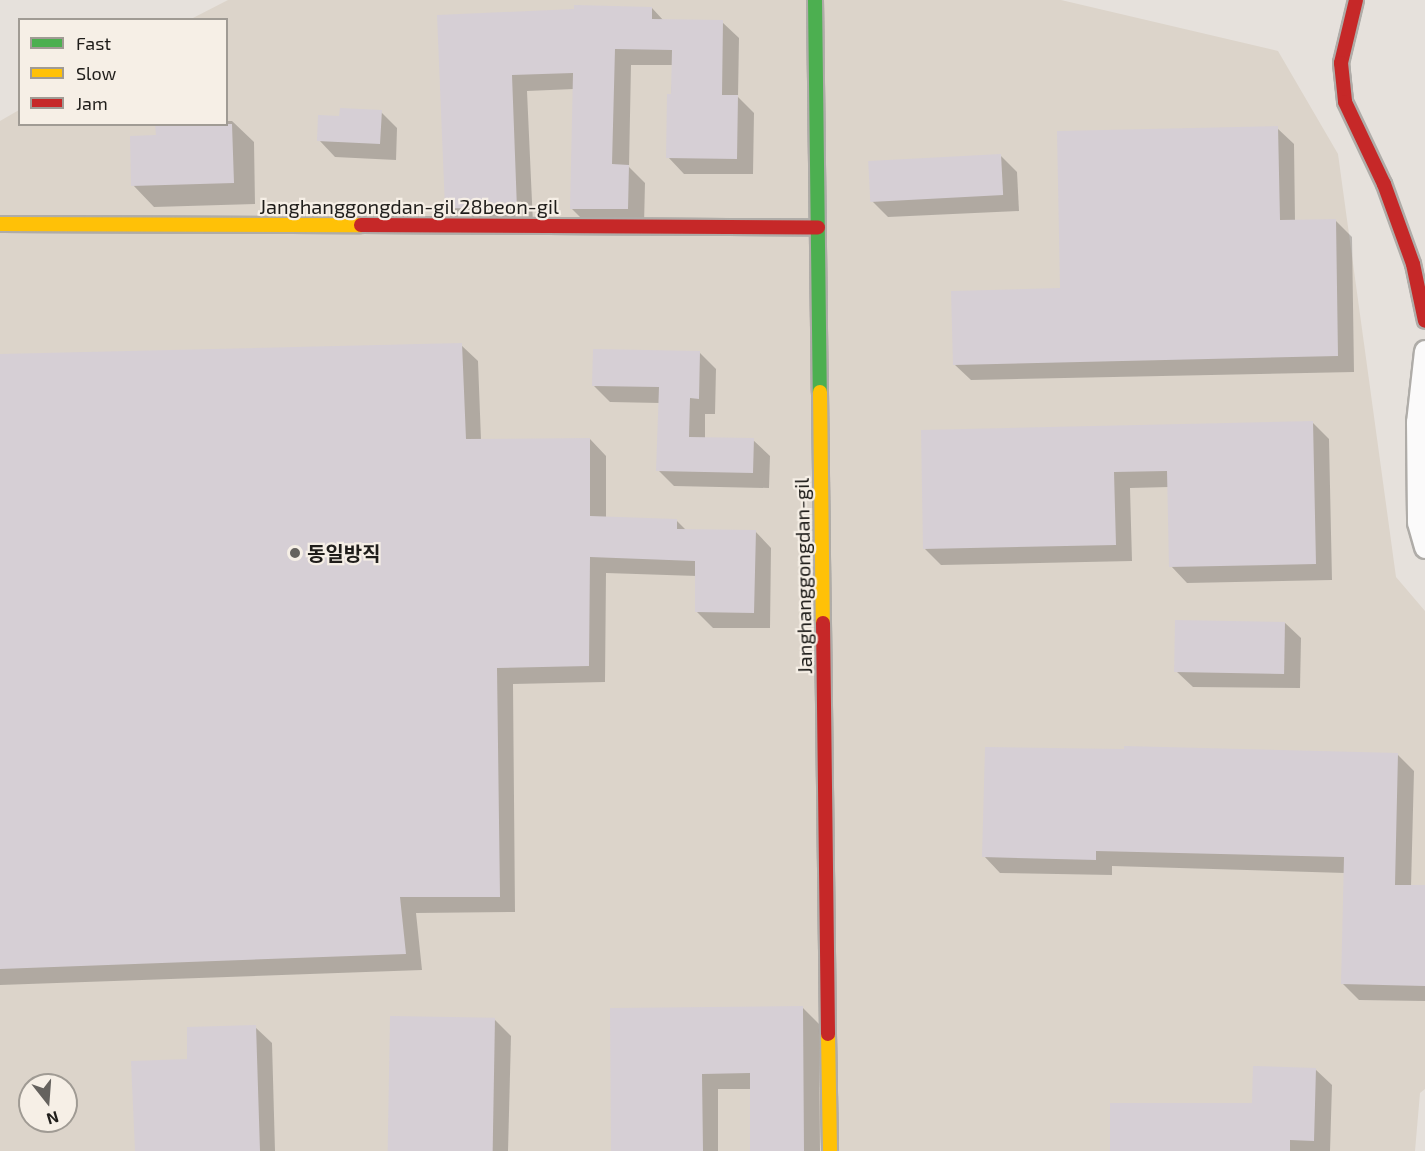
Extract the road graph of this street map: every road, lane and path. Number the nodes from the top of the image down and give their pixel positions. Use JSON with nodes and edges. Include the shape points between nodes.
{"nodes":[{"id":1,"x":815,"y":0,"type":"edge"},
{"id":2,"x":1356,"y":0,"type":"edge"},
{"id":3,"x":0,"y":224,"type":"edge"},
{"id":4,"x":818,"y":227,"type":"junction"},
{"id":5,"x":1425,"y":321,"type":"edge"},
{"id":6,"x":1425,"y":351,"type":"edge"},
{"id":7,"x":1425,"y":547,"type":"edge"},
{"id":8,"x":830,"y":1151,"type":"edge"}],
"edges":[{"from":1,"to":4,"type":"street","name":"Janghanggongdan-gil"},
{"from":2,"to":5,"type":"street","via":[[1341,63],[1345,102],[1384,184],[1413,264]]},
{"from":3,"to":4,"type":"street","name":"Janghanggongdan-gil 28beon-gil"},
{"from":4,"to":8,"type":"street","name":"Janghanggongdan-gil"},
{"from":6,"to":7,"type":"street","via":[[1417,422],[1418,522]]}]}
